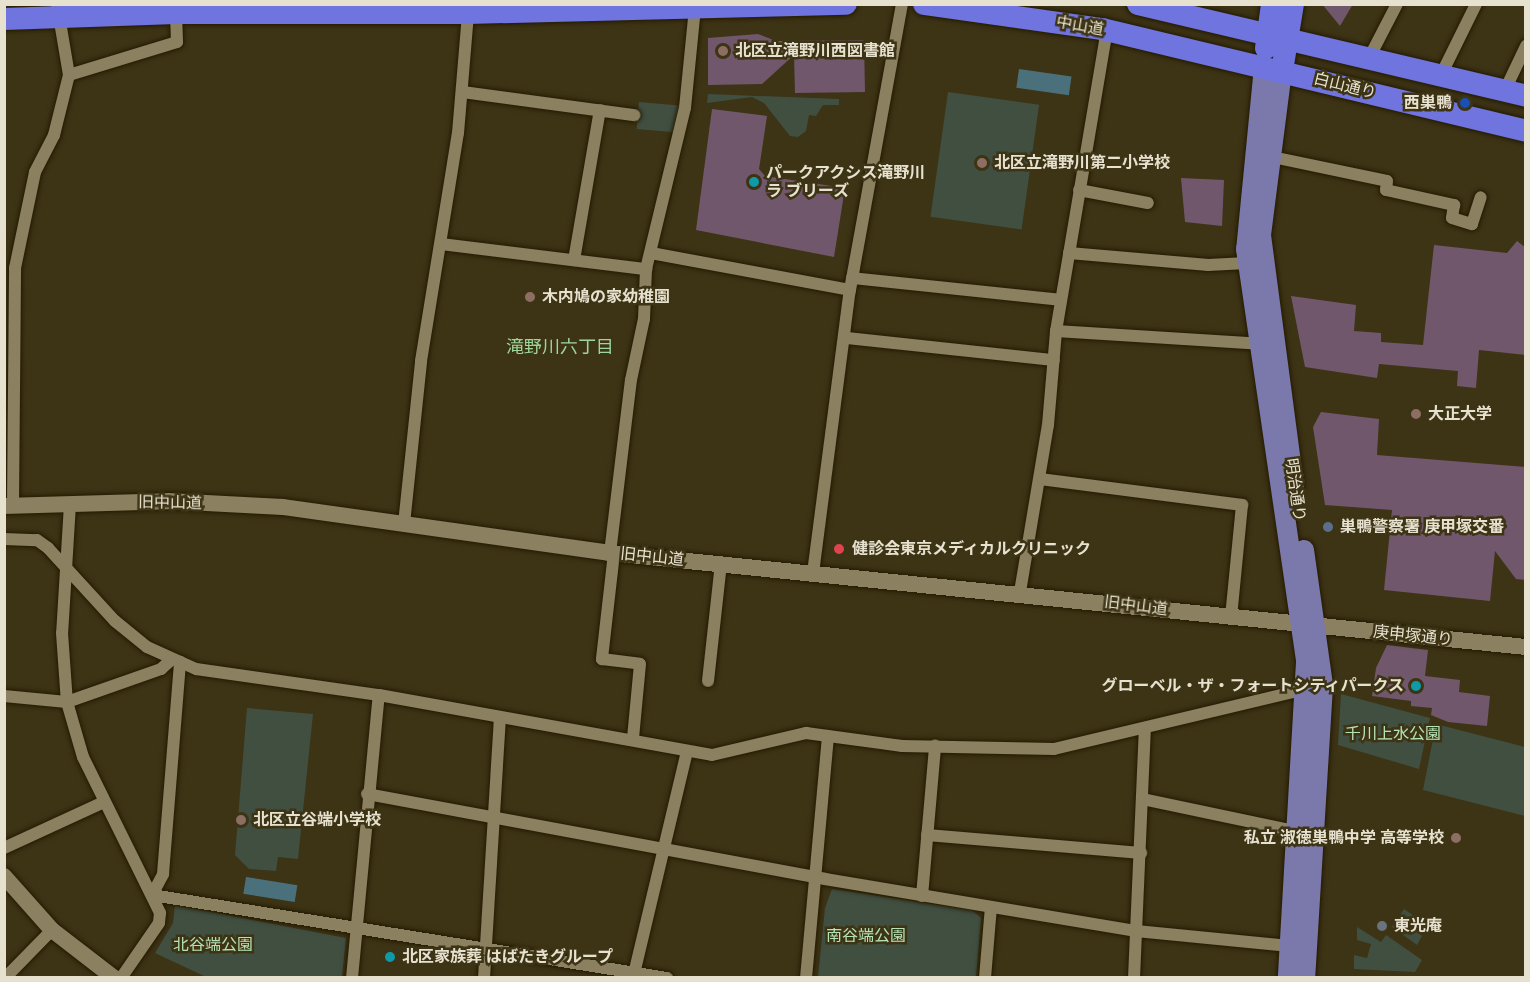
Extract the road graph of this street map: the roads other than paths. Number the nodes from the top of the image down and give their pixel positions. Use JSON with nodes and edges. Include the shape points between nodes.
{"nodes":[{"id":1,"x":846,"y":4,"type":"edge"},
{"id":2,"x":902,"y":4,"type":"edge"},
{"id":3,"x":924,"y":4,"type":"edge"},
{"id":4,"x":1137,"y":4,"type":"edge"},
{"id":5,"x":1272,"y":4,"type":"edge"},
{"id":6,"x":1293,"y":4,"type":"edge"},
{"id":7,"x":1397,"y":4,"type":"edge"},
{"id":8,"x":1476,"y":4,"type":"edge"},
{"id":9,"x":695,"y":8,"type":"junction"},
{"id":10,"x":57,"y":10,"type":"edge"},
{"id":11,"x":176,"y":13,"type":"junction"},
{"id":12,"x":468,"y":13,"type":"junction"},
{"id":13,"x":4,"y":20,"type":"edge"},
{"id":14,"x":1107,"y":31,"type":"junction"},
{"id":15,"x":1277,"y":36,"type":"junction"},
{"id":16,"x":1526,"y":46,"type":"edge"},
{"id":17,"x":1368,"y":60,"type":"junction"},
{"id":18,"x":1233,"y":62,"type":"joint"},
{"id":19,"x":1273,"y":69,"type":"junction"},
{"id":20,"x":69,"y":75,"type":"junction"},
{"id":21,"x":1440,"y":77,"type":"junction"},
{"id":22,"x":464,"y":92,"type":"junction"},
{"id":23,"x":1515,"y":93,"type":"edge"},
{"id":24,"x":600,"y":110,"type":"junction"},
{"id":25,"x":634,"y":115,"type":"dead end"},
{"id":26,"x":1526,"y":131,"type":"edge"},
{"id":27,"x":1282,"y":159,"type":"dead end"},
{"id":28,"x":1079,"y":190,"type":"junction"},
{"id":29,"x":1481,"y":197,"type":"dead end"},
{"id":30,"x":1148,"y":203,"type":"dead end"},
{"id":31,"x":441,"y":244,"type":"junction"},
{"id":32,"x":1069,"y":252,"type":"junction"},
{"id":33,"x":651,"y":253,"type":"junction"},
{"id":34,"x":574,"y":260,"type":"junction"},
{"id":35,"x":1247,"y":263,"type":"junction"},
{"id":36,"x":646,"y":269,"type":"junction"},
{"id":37,"x":852,"y":278,"type":"junction"},
{"id":38,"x":850,"y":290,"type":"junction"},
{"id":39,"x":1061,"y":300,"type":"junction"},
{"id":40,"x":1056,"y":332,"type":"junction"},
{"id":41,"x":847,"y":338,"type":"junction"},
{"id":42,"x":1266,"y":344,"type":"junction"},
{"id":43,"x":1054,"y":360,"type":"junction"},
{"id":44,"x":1040,"y":479,"type":"junction"},
{"id":45,"x":70,"y":504,"type":"junction"},
{"id":46,"x":9,"y":505,"type":"edge"},
{"id":47,"x":404,"y":524,"type":"junction"},
{"id":48,"x":4,"y":539,"type":"edge"},
{"id":49,"x":612,"y":553,"type":"junction"},
{"id":50,"x":721,"y":563,"type":"junction"},
{"id":51,"x":67,"y":566,"type":"junction"},
{"id":52,"x":813,"y":573,"type":"junction"},
{"id":53,"x":1020,"y":592,"type":"junction"},
{"id":54,"x":1231,"y":618,"type":"junction"},
{"id":55,"x":1308,"y":626,"type":"junction"},
{"id":56,"x":1526,"y":647,"type":"edge"},
{"id":57,"x":176,"y":661,"type":"junction"},
{"id":58,"x":708,"y":681,"type":"dead end"},
{"id":59,"x":1306,"y":689,"type":"junction"},
{"id":60,"x":379,"y":695,"type":"junction"},
{"id":61,"x":4,"y":696,"type":"edge"},
{"id":62,"x":67,"y":702,"type":"junction"},
{"id":63,"x":500,"y":719,"type":"junction"},
{"id":64,"x":1145,"y":731,"type":"junction"},
{"id":65,"x":828,"y":736,"type":"junction"},
{"id":66,"x":633,"y":738,"type":"junction"},
{"id":67,"x":935,"y":746,"type":"junction"},
{"id":68,"x":687,"y":752,"type":"junction"},
{"id":69,"x":367,"y":794,"type":"junction"},
{"id":70,"x":1143,"y":799,"type":"junction"},
{"id":71,"x":104,"y":802,"type":"junction"},
{"id":72,"x":497,"y":819,"type":"junction"},
{"id":73,"x":1299,"y":832,"type":"junction"},
{"id":74,"x":927,"y":835,"type":"junction"},
{"id":75,"x":4,"y":848,"type":"edge"},
{"id":76,"x":663,"y":848,"type":"junction"},
{"id":77,"x":1141,"y":853,"type":"junction"},
{"id":78,"x":4,"y":876,"type":"edge"},
{"id":79,"x":815,"y":878,"type":"junction"},
{"id":80,"x":152,"y":895,"type":"junction"},
{"id":81,"x":922,"y":896,"type":"junction"},
{"id":82,"x":991,"y":907,"type":"junction"},
{"id":83,"x":357,"y":927,"type":"junction"},
{"id":84,"x":52,"y":930,"type":"junction"},
{"id":85,"x":1137,"y":931,"type":"junction"},
{"id":86,"x":1291,"y":946,"type":"junction"},
{"id":87,"x":487,"y":950,"type":"junction"},
{"id":88,"x":634,"y":974,"type":"edge"},
{"id":89,"x":5,"y":978,"type":"edge"},
{"id":90,"x":114,"y":978,"type":"edge"},
{"id":91,"x":121,"y":978,"type":"edge"},
{"id":92,"x":352,"y":978,"type":"edge"},
{"id":93,"x":484,"y":978,"type":"edge"},
{"id":94,"x":667,"y":978,"type":"edge"},
{"id":95,"x":806,"y":978,"type":"edge"},
{"id":96,"x":985,"y":978,"type":"edge"},
{"id":97,"x":1134,"y":978,"type":"edge"},
{"id":98,"x":1288,"y":978,"type":"edge"},
{"id":99,"x":1305,"y":978,"type":"edge"}],
"edges":[{"from":1,"to":9,"type":"highway"},
{"from":2,"to":37,"type":"street"},
{"from":3,"to":14,"type":"highway","name":"中山道"},
{"from":4,"to":15,"type":"highway"},
{"from":5,"to":15,"type":"highway","name":"明治通り"},
{"from":6,"to":15,"type":"highway","name":"明治通り"},
{"from":7,"to":17,"type":"street"},
{"from":8,"to":21,"type":"street"},
{"from":9,"to":12,"type":"highway"},
{"from":9,"to":33,"type":"street","via":[[685,108]]},
{"from":10,"to":11,"type":"highway"},
{"from":10,"to":13,"type":"highway"},
{"from":10,"to":20,"type":"street"},
{"from":11,"to":12,"type":"highway"},
{"from":11,"to":20,"type":"street","via":[[177,42]]},
{"from":12,"to":22,"type":"street"},
{"from":14,"to":18,"type":"highway","name":"中山道"},
{"from":14,"to":28,"type":"street"},
{"from":15,"to":17,"type":"highway","name":"白山通り"},
{"from":15,"to":19,"type":"highway","name":"明治通り"},
{"from":16,"to":23,"type":"street"},
{"from":17,"to":21,"type":"highway","name":"白山通り"},
{"from":18,"to":19,"type":"highway","name":"白山通り"},
{"from":19,"to":26,"type":"highway","name":"白山通り"},
{"from":19,"to":35,"type":"main road","name":"明治通り","via":[[1251,175]]},
{"from":19,"to":42,"type":"main road","name":"明治通り","via":[[1261,235]]},
{"from":20,"to":46,"type":"street","via":[[54,135],[35,172],[15,268]]},
{"from":21,"to":23,"type":"highway","name":"白山通り"},
{"from":22,"to":24,"type":"street"},
{"from":22,"to":31,"type":"street"},
{"from":24,"to":25,"type":"street"},
{"from":24,"to":34,"type":"street"},
{"from":27,"to":29,"type":"street","via":[[1387,181],[1386,190],[1454,205],[1452,218],[1472,224]]},
{"from":28,"to":30,"type":"street"},
{"from":28,"to":32,"type":"street"},
{"from":31,"to":34,"type":"street"},
{"from":31,"to":47,"type":"street","via":[[421,361]]},
{"from":32,"to":35,"type":"street","via":[[1208,265]]},
{"from":32,"to":39,"type":"street"},
{"from":33,"to":36,"type":"street"},
{"from":33,"to":38,"type":"street"},
{"from":34,"to":36,"type":"street"},
{"from":35,"to":42,"type":"main road","name":"明治通り"},
{"from":36,"to":49,"type":"street","via":[[644,319],[631,380]]},
{"from":37,"to":38,"type":"street"},
{"from":37,"to":39,"type":"street"},
{"from":38,"to":41,"type":"street"},
{"from":39,"to":40,"type":"street"},
{"from":40,"to":42,"type":"street"},
{"from":40,"to":43,"type":"street"},
{"from":41,"to":43,"type":"street"},
{"from":41,"to":52,"type":"street"},
{"from":42,"to":55,"type":"main road","name":"明治通り"},
{"from":43,"to":44,"type":"street"},
{"from":44,"to":53,"type":"street"},
{"from":44,"to":54,"type":"street","via":[[1242,505]]},
{"from":45,"to":46,"type":"street","name":"旧中山道"},
{"from":45,"to":47,"type":"street","name":"旧中山道","via":[[168,501],[283,507]]},
{"from":45,"to":51,"type":"street"},
{"from":47,"to":49,"type":"street","name":"旧中山道"},
{"from":48,"to":51,"type":"street","via":[[36,540]]},
{"from":49,"to":50,"type":"street","name":"旧中山道"},
{"from":49,"to":66,"type":"street","via":[[602,659],[640,664]]},
{"from":50,"to":52,"type":"street","name":"旧中山道"},
{"from":50,"to":58,"type":"street"},
{"from":51,"to":57,"type":"street","via":[[115,621],[147,648]]},
{"from":51,"to":62,"type":"street","via":[[62,633]]},
{"from":52,"to":53,"type":"street","name":"旧中山道"},
{"from":53,"to":54,"type":"street","name":"旧中山道"},
{"from":54,"to":55,"type":"street","name":"旧中山道"},
{"from":55,"to":56,"type":"street","name":"庚申塚通り"},
{"from":55,"to":59,"type":"main road","name":"明治通り"},
{"from":55,"to":99,"type":"main road","name":"明治通り","via":[[1323,686]]},
{"from":57,"to":60,"type":"street","via":[[196,669]]},
{"from":57,"to":62,"type":"street"},
{"from":57,"to":80,"type":"street","via":[[163,874]]},
{"from":59,"to":64,"type":"street"},
{"from":59,"to":73,"type":"main road","name":"明治通り"},
{"from":60,"to":63,"type":"street"},
{"from":60,"to":69,"type":"street"},
{"from":61,"to":62,"type":"street"},
{"from":62,"to":71,"type":"street","via":[[83,757]]},
{"from":63,"to":66,"type":"street"},
{"from":63,"to":72,"type":"street"},
{"from":64,"to":67,"type":"street","via":[[1054,750]]},
{"from":64,"to":70,"type":"street"},
{"from":65,"to":67,"type":"street"},
{"from":65,"to":68,"type":"street","via":[[806,733],[711,755]]},
{"from":65,"to":79,"type":"street"},
{"from":66,"to":68,"type":"street"},
{"from":67,"to":74,"type":"street"},
{"from":68,"to":76,"type":"street"},
{"from":69,"to":72,"type":"street"},
{"from":69,"to":83,"type":"street"},
{"from":70,"to":73,"type":"street"},
{"from":70,"to":77,"type":"street"},
{"from":71,"to":75,"type":"street"},
{"from":71,"to":80,"type":"street"},
{"from":72,"to":76,"type":"street"},
{"from":72,"to":87,"type":"street"},
{"from":73,"to":86,"type":"main road","name":"明治通り"},
{"from":74,"to":77,"type":"street"},
{"from":74,"to":81,"type":"street"},
{"from":76,"to":79,"type":"street"},
{"from":76,"to":88,"type":"street"},
{"from":77,"to":85,"type":"street"},
{"from":78,"to":84,"type":"street"},
{"from":79,"to":81,"type":"street"},
{"from":79,"to":95,"type":"street"},
{"from":80,"to":83,"type":"street"},
{"from":80,"to":91,"type":"street","via":[[159,923]]},
{"from":81,"to":82,"type":"street"},
{"from":82,"to":85,"type":"street"},
{"from":82,"to":96,"type":"street"},
{"from":83,"to":87,"type":"street"},
{"from":83,"to":92,"type":"street"},
{"from":84,"to":89,"type":"street"},
{"from":84,"to":90,"type":"street"},
{"from":85,"to":86,"type":"street"},
{"from":85,"to":97,"type":"street"},
{"from":86,"to":98,"type":"main road","name":"明治通り"},
{"from":87,"to":88,"type":"street"},
{"from":87,"to":93,"type":"street"},
{"from":88,"to":94,"type":"street"}]}
